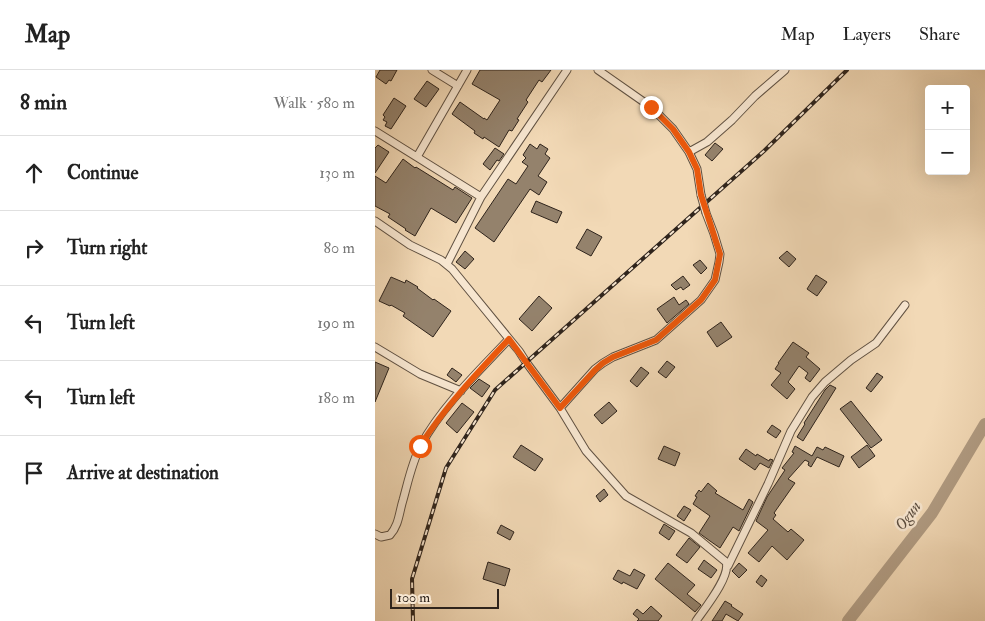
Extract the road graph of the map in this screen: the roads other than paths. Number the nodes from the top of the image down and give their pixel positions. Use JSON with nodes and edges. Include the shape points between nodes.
{"nodes":[{"id":1,"x":432,"y":70,"type":"edge"},
{"id":2,"x":467,"y":70,"type":"edge"},
{"id":3,"x":567,"y":70,"type":"edge"},
{"id":4,"x":598,"y":70,"type":"edge"},
{"id":5,"x":785,"y":70,"type":"edge"},
{"id":6,"x":458,"y":86,"type":"junction"},
{"id":7,"x":375,"y":131,"type":"edge"},
{"id":8,"x":689,"y":152,"type":"junction"},
{"id":9,"x":417,"y":157,"type":"junction"},
{"id":10,"x":481,"y":197,"type":"junction"},
{"id":11,"x":375,"y":222,"type":"edge"},
{"id":12,"x":447,"y":264,"type":"junction"},
{"id":13,"x":905,"y":305,"type":"dead end"},
{"id":14,"x":509,"y":339,"type":"junction"},
{"id":15,"x":375,"y":347,"type":"edge"},
{"id":16,"x":461,"y":391,"type":"junction"},
{"id":17,"x":560,"y":408,"type":"junction"},
{"id":18,"x":375,"y":534,"type":"edge"},
{"id":19,"x":728,"y":566,"type":"junction"},
{"id":20,"x":696,"y":621,"type":"edge"}],
"edges":[{"from":1,"to":6,"type":"street"},
{"from":2,"to":6,"type":"street"},
{"from":3,"to":10,"type":"street"},
{"from":4,"to":8,"type":"street","via":[[651,107],[673,129]]},
{"from":5,"to":8,"type":"street","via":[[707,142]]},
{"from":6,"to":9,"type":"street"},
{"from":7,"to":9,"type":"street"},
{"from":8,"to":17,"type":"street","bridge":true,"via":[[697,169],[705,213],[720,254],[715,280],[701,300],[656,340],[603,363]]},
{"from":9,"to":10,"type":"street"},
{"from":10,"to":12,"type":"street"},
{"from":11,"to":12,"type":"street"},
{"from":12,"to":14,"type":"street"},
{"from":13,"to":19,"type":"street","via":[[876,343],[825,382],[812,398],[791,431]]},
{"from":14,"to":16,"type":"street"},
{"from":14,"to":17,"type":"street"},
{"from":15,"to":16,"type":"street","via":[[420,374]]},
{"from":16,"to":18,"type":"street","via":[[420,446],[398,524],[390,535],[381,537]]},
{"from":17,"to":19,"type":"street","via":[[586,450],[626,496],[691,534]]},
{"from":19,"to":20,"type":"street","via":[[718,589]]}]}
